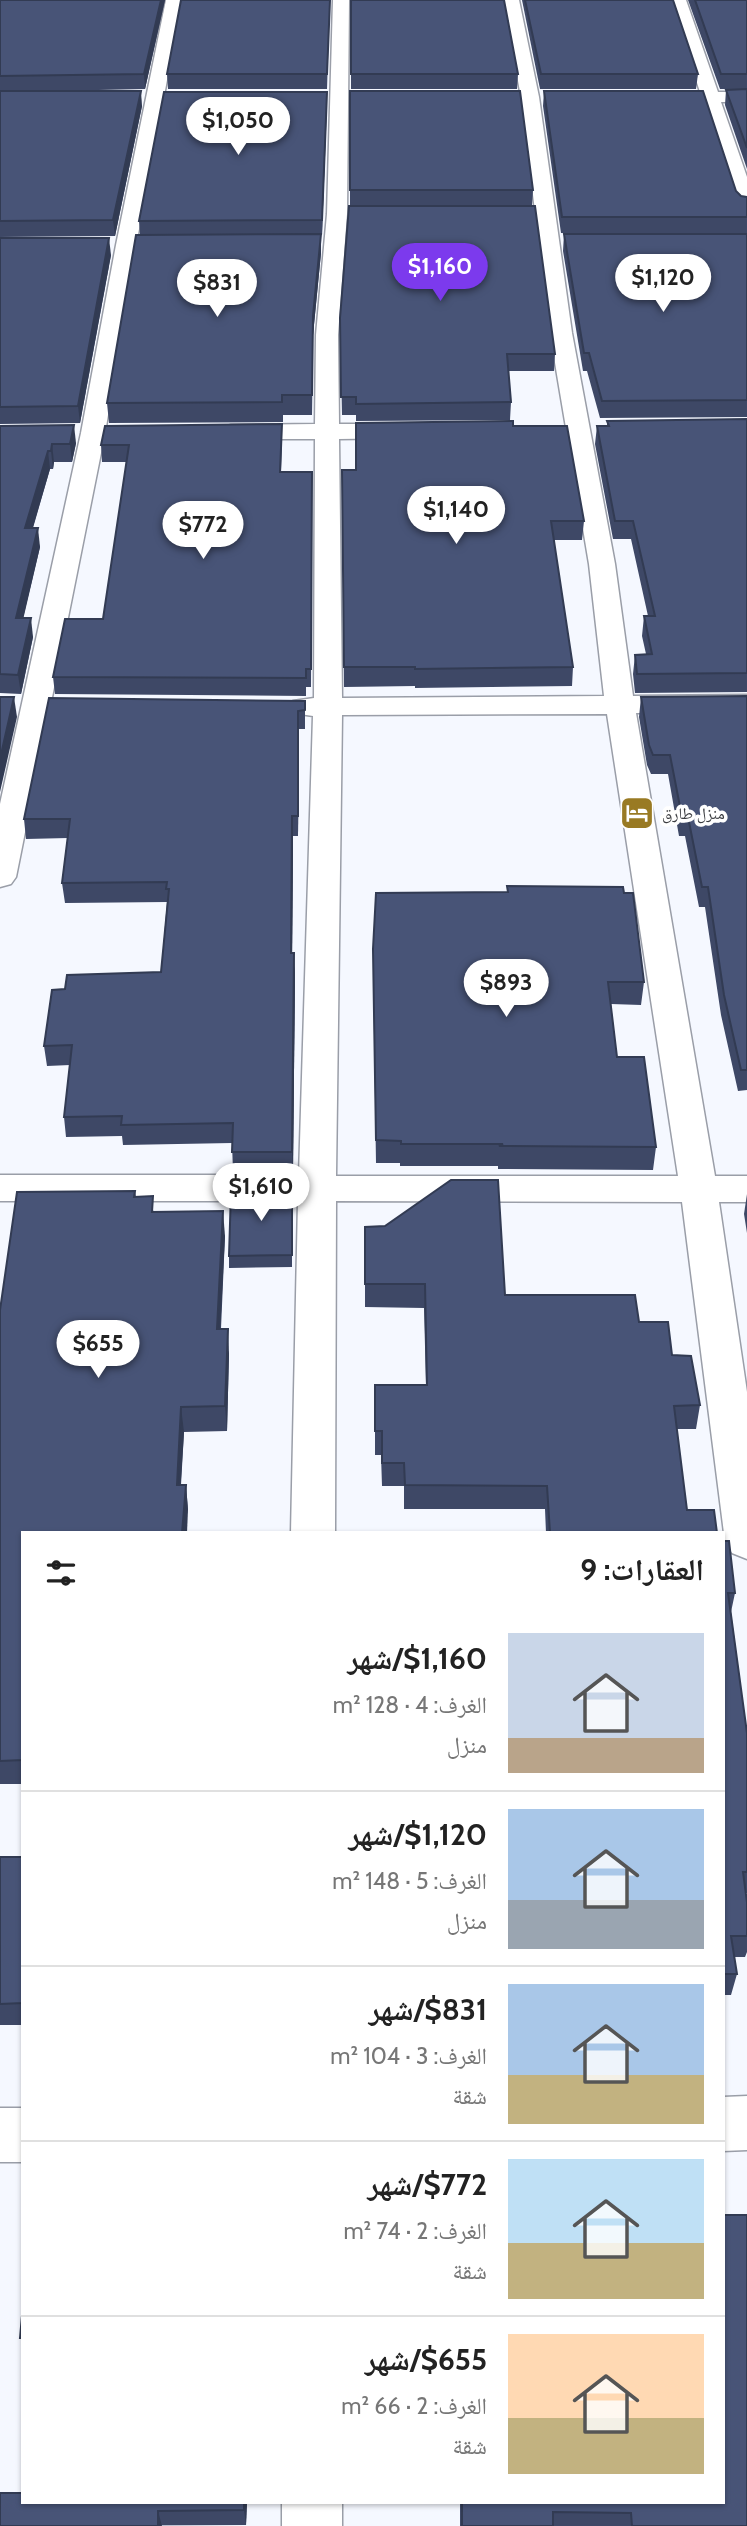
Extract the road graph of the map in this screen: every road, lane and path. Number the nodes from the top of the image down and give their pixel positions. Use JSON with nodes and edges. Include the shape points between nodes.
{"nodes":[{"id":1,"x":174,"y":0,"type":"edge"},
{"id":2,"x":341,"y":0,"type":"edge"},
{"id":3,"x":511,"y":0,"type":"edge"},
{"id":4,"x":678,"y":0,"type":"edge"},
{"id":5,"x":640,"y":97,"type":"edge"},
{"id":6,"x":710,"y":97,"type":"junction"},
{"id":7,"x":747,"y":97,"type":"edge"},
{"id":8,"x":747,"y":206,"type":"edge"},
{"id":9,"x":101,"y":245,"type":"edge"},
{"id":10,"x":133,"y":245,"type":"junction"},
{"id":11,"x":426,"y":430,"type":"edge"},
{"id":12,"x":204,"y":432,"type":"edge"},
{"id":13,"x":328,"y":432,"type":"junction"},
{"id":14,"x":67,"y":433,"type":"edge"},
{"id":15,"x":93,"y":433,"type":"junction"},
{"id":16,"x":121,"y":433,"type":"edge"},
{"id":17,"x":747,"y":704,"type":"edge"},
{"id":18,"x":620,"y":706,"type":"junction"},
{"id":19,"x":272,"y":707,"type":"edge"},
{"id":20,"x":328,"y":708,"type":"junction"},
{"id":21,"x":0,"y":877,"type":"edge"},
{"id":22,"x":0,"y":1188,"type":"edge"},
{"id":23,"x":317,"y":1188,"type":"junction"},
{"id":24,"x":699,"y":1189,"type":"junction"},
{"id":25,"x":747,"y":1189,"type":"edge"},
{"id":26,"x":313,"y":1531,"type":"edge"},
{"id":27,"x":747,"y":1541,"type":"edge"},
{"id":28,"x":747,"y":2123,"type":"edge"},
{"id":29,"x":725,"y":2124,"type":"edge"},
{"id":30,"x":0,"y":2135,"type":"edge"},
{"id":31,"x":21,"y":2135,"type":"edge"},
{"id":32,"x":312,"y":2504,"type":"edge"},
{"id":33,"x":312,"y":2526,"type":"edge"}],
"edges":[{"from":1,"to":10,"type":"street","via":[[154,97]]},
{"from":2,"to":13,"type":"street","via":[[336,229],[327,335]]},
{"from":3,"to":18,"type":"street","via":[[530,97],[545,228],[602,564]]},
{"from":4,"to":6,"type":"street"},
{"from":5,"to":6,"type":"street"},
{"from":6,"to":7,"type":"street"},
{"from":6,"to":8,"type":"street"},
{"from":9,"to":10,"type":"street"},
{"from":10,"to":15,"type":"street"},
{"from":11,"to":13,"type":"street"},
{"from":12,"to":13,"type":"street"},
{"from":13,"to":20,"type":"street"},
{"from":14,"to":15,"type":"street"},
{"from":15,"to":16,"type":"street"},
{"from":15,"to":21,"type":"street"},
{"from":17,"to":18,"type":"street"},
{"from":18,"to":20,"type":"street"},
{"from":18,"to":24,"type":"street"},
{"from":19,"to":20,"type":"street"},
{"from":20,"to":23,"type":"street"},
{"from":22,"to":23,"type":"street"},
{"from":23,"to":24,"type":"street"},
{"from":23,"to":26,"type":"street"},
{"from":24,"to":25,"type":"street"},
{"from":24,"to":27,"type":"street"},
{"from":28,"to":29,"type":"street"},
{"from":30,"to":31,"type":"street"},
{"from":32,"to":33,"type":"street"}]}
